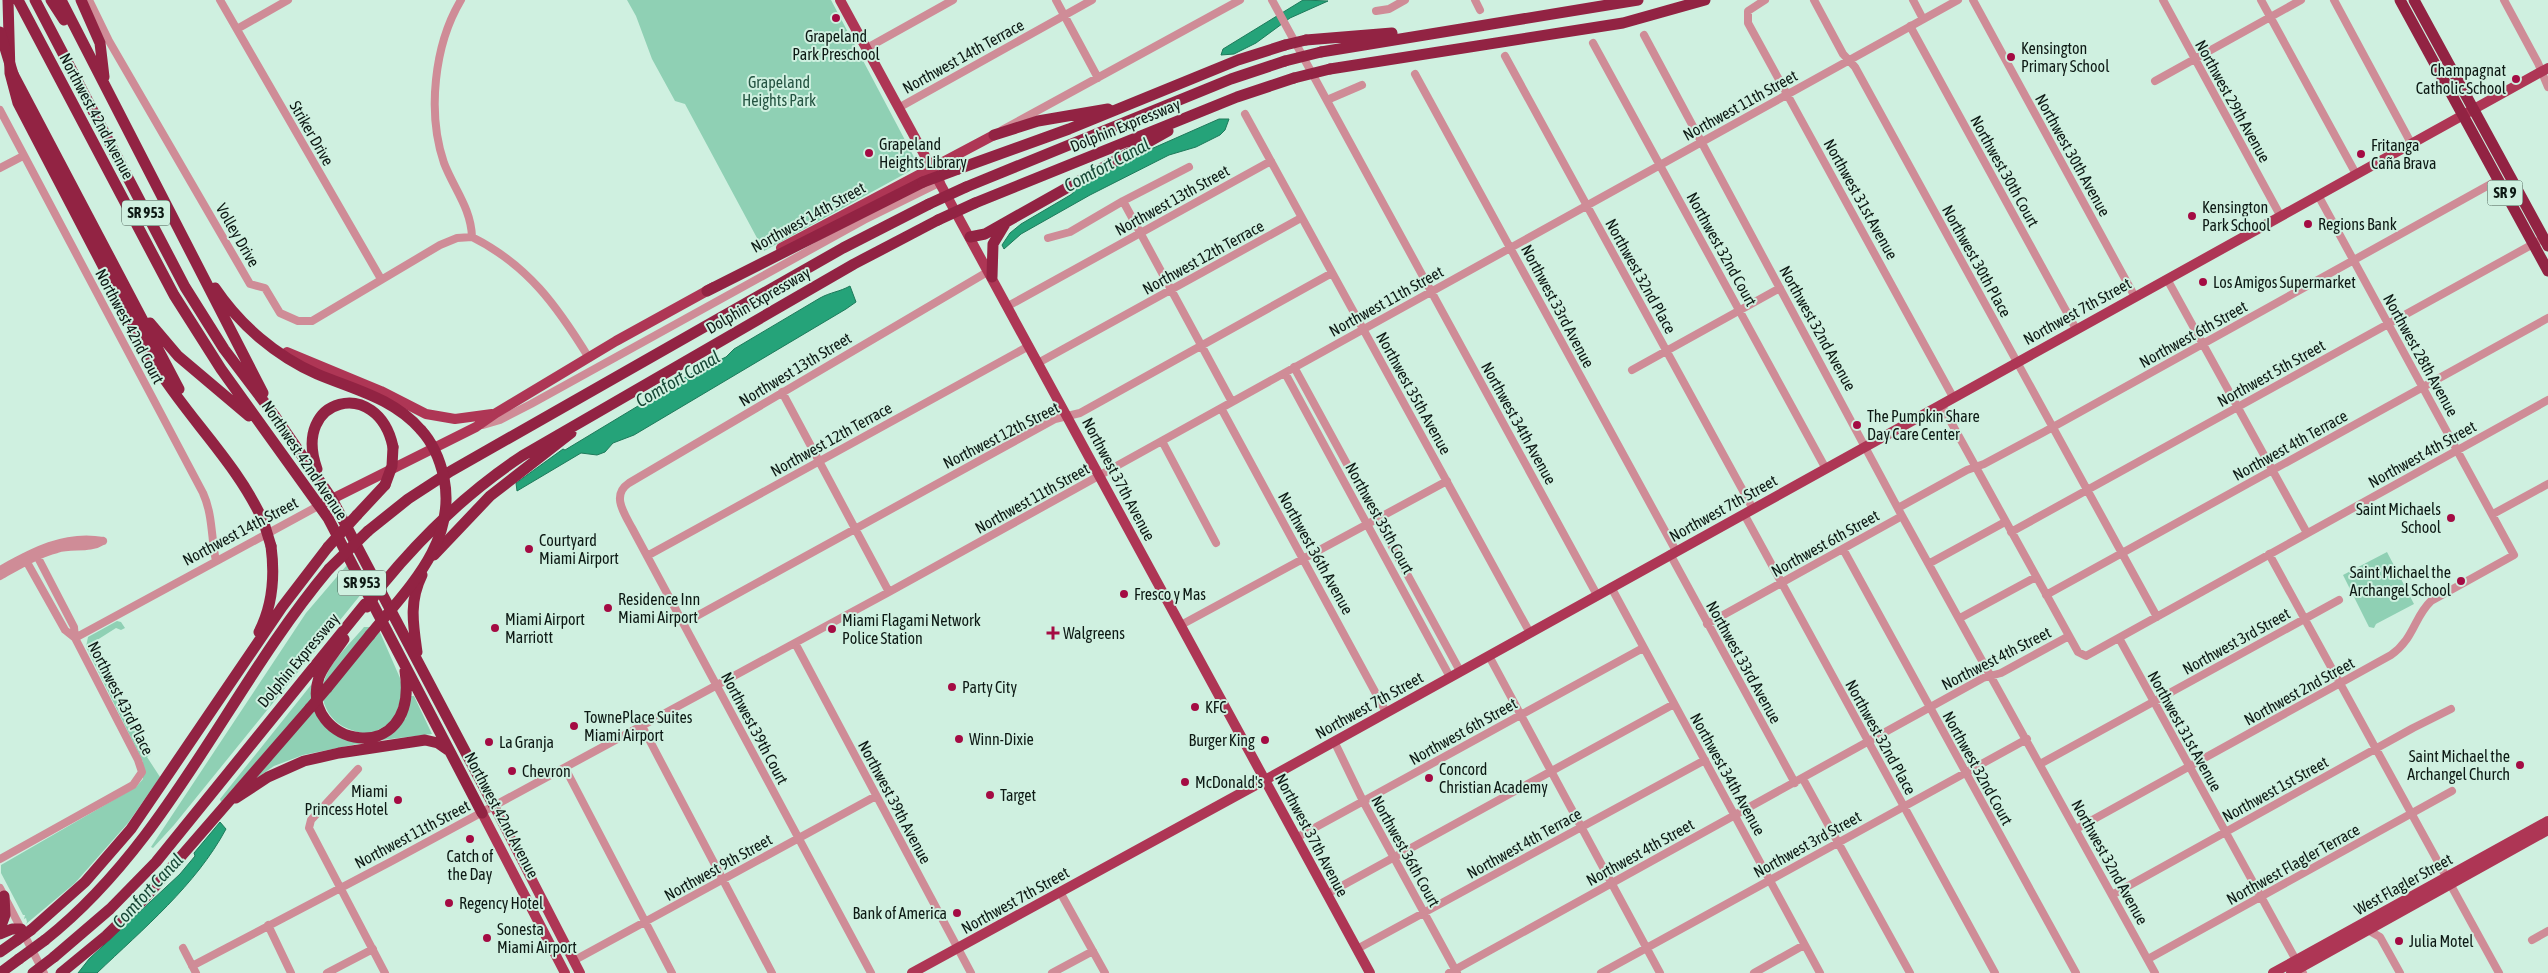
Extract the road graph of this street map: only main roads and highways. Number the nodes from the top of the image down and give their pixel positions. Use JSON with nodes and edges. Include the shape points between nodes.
{"nodes":[{"id":1,"x":8,"y":0,"type":"edge"},
{"id":2,"x":18,"y":0,"type":"edge"},
{"id":3,"x":34,"y":0,"type":"edge"},
{"id":4,"x":51,"y":0,"type":"edge"},
{"id":5,"x":61,"y":0,"type":"edge"},
{"id":6,"x":81,"y":0,"type":"edge"},
{"id":7,"x":840,"y":0,"type":"edge"},
{"id":8,"x":1638,"y":0,"type":"edge"},
{"id":9,"x":1704,"y":0,"type":"edge"},
{"id":10,"x":2400,"y":0,"type":"edge"},
{"id":11,"x":2414,"y":0,"type":"edge"},
{"id":12,"x":1463,"y":29,"type":"junction"},
{"id":13,"x":0,"y":32,"type":"edge"},
{"id":14,"x":85,"y":46,"type":"junction"},
{"id":15,"x":0,"y":49,"type":"edge"},
{"id":16,"x":2545,"y":69,"type":"edge"},
{"id":17,"x":13,"y":74,"type":"junction"},
{"id":18,"x":104,"y":83,"type":"junction"},
{"id":19,"x":1119,"y":107,"type":"junction"},
{"id":20,"x":1206,"y":110,"type":"junction"},
{"id":21,"x":2468,"y":112,"type":"junction"},
{"id":22,"x":994,"y":135,"type":"joint"},
{"id":23,"x":933,"y":168,"type":"junction"},
{"id":24,"x":1006,"y":222,"type":"junction"},
{"id":25,"x":970,"y":237,"type":"junction"},
{"id":26,"x":184,"y":238,"type":"junction"},
{"id":27,"x":2546,"y":242,"type":"edge"},
{"id":28,"x":2548,"y":271,"type":"edge"},
{"id":29,"x":990,"y":274,"type":"junction"},
{"id":30,"x":128,"y":291,"type":"junction"},
{"id":31,"x":707,"y":291,"type":"junction"},
{"id":32,"x":238,"y":318,"type":"junction"},
{"id":33,"x":599,"y":410,"type":"junction"},
{"id":34,"x":496,"y":413,"type":"junction"},
{"id":35,"x":274,"y":415,"type":"junction"},
{"id":36,"x":201,"y":427,"type":"junction"},
{"id":37,"x":272,"y":440,"type":"junction"},
{"id":38,"x":321,"y":483,"type":"junction"},
{"id":39,"x":332,"y":499,"type":"junction"},
{"id":40,"x":320,"y":505,"type":"junction"},
{"id":41,"x":366,"y":606,"type":"junction"},
{"id":42,"x":246,"y":658,"type":"junction"},
{"id":43,"x":419,"y":661,"type":"junction"},
{"id":44,"x":403,"y":662,"type":"junction"},
{"id":45,"x":451,"y":753,"type":"junction"},
{"id":46,"x":1265,"y":780,"type":"junction"},
{"id":47,"x":494,"y":806,"type":"joint"},
{"id":48,"x":222,"y":809,"type":"junction"},
{"id":49,"x":482,"y":813,"type":"joint"},
{"id":50,"x":2548,"y":821,"type":"edge"},
{"id":51,"x":2548,"y":830,"type":"edge"},
{"id":52,"x":2520,"y":837,"type":"junction"},
{"id":53,"x":2510,"y":851,"type":"junction"},
{"id":54,"x":2448,"y":881,"type":"junction"},
{"id":55,"x":2,"y":892,"type":"edge"},
{"id":56,"x":0,"y":929,"type":"edge"},
{"id":57,"x":23,"y":933,"type":"junction"},
{"id":58,"x":0,"y":934,"type":"edge"},
{"id":59,"x":552,"y":949,"type":"junction"},
{"id":60,"x":0,"y":952,"type":"edge"},
{"id":61,"x":573,"y":961,"type":"junction"},
{"id":62,"x":563,"y":969,"type":"edge"},
{"id":63,"x":2297,"y":969,"type":"edge"},
{"id":64,"x":0,"y":973,"type":"edge"},
{"id":65,"x":32,"y":973,"type":"edge"},
{"id":66,"x":61,"y":973,"type":"edge"},
{"id":67,"x":578,"y":973,"type":"edge"},
{"id":68,"x":912,"y":973,"type":"edge"},
{"id":69,"x":1370,"y":973,"type":"edge"},
{"id":70,"x":2274,"y":973,"type":"edge"}],
"edges":[{"from":1,"to":36,"type":"highway","via":[[10,73],[18,103],[152,360],[173,393]]},
{"from":2,"to":37,"type":"highway","name":"Northwest 42nd Avenue","number":"SR 953","via":[[163,276],[204,343]]},
{"from":3,"to":35,"type":"highway","name":"Northwest 42nd Avenue","number":"SR 953","via":[[185,287],[224,349]]},
{"from":4,"to":14,"type":"highway"},
{"from":5,"to":14,"type":"highway"},
{"from":6,"to":18,"type":"highway","via":[[100,43]]},
{"from":7,"to":23,"type":"main road","name":"Northwest 37th Avenue"},
{"from":8,"to":12,"type":"highway","name":"Dolphin Expressway"},
{"from":9,"to":20,"type":"highway","name":"Dolphin Expressway","bridge":true,"via":[[1623,23],[1330,69],[1294,78]]},
{"from":10,"to":21,"type":"highway","number":"SR 9"},
{"from":11,"to":21,"type":"highway","number":"SR 9"},
{"from":12,"to":19,"type":"highway","bridge":true,"via":[[1306,40],[1238,60]]},
{"from":12,"to":64,"type":"highway","name":"Dolphin Expressway","bridge":true,"via":[[1285,61],[1231,79],[966,187],[849,245],[408,498],[368,531],[330,569],[290,620],[136,848],[99,891],[45,940]]},
{"from":13,"to":17,"type":"highway","bridge":true},
{"from":14,"to":18,"type":"highway"},
{"from":15,"to":17,"type":"highway","bridge":true},
{"from":16,"to":21,"type":"main road","name":"Northwest 7th Street"},
{"from":17,"to":30,"type":"highway"},
{"from":18,"to":26,"type":"highway"},
{"from":19,"to":22,"type":"highway","via":[[1038,121]]},
{"from":19,"to":31,"type":"highway","bridge":true,"via":[[1069,129],[923,182]]},
{"from":20,"to":24,"type":"highway"},
{"from":20,"to":33,"type":"highway","name":"Dolphin Expressway","bridge":true,"via":[[938,220],[866,257]]},
{"from":21,"to":27,"type":"highway","number":"SR 9"},
{"from":21,"to":28,"type":"highway","number":"SR 9","via":[[2498,180]]},
{"from":21,"to":46,"type":"main road","name":"Northwest 7th Street"},
{"from":22,"to":23,"type":"main road","name":"Northwest 14th Street"},
{"from":23,"to":25,"type":"main road","name":"Northwest 37th Avenue"},
{"from":23,"to":31,"type":"main road","name":"Northwest 14th Street","via":[[774,251]]},
{"from":24,"to":25,"type":"highway","via":[[979,237]]},
{"from":24,"to":29,"type":"highway","via":[[994,244]]},
{"from":25,"to":29,"type":"main road","name":"Northwest 37th Avenue"},
{"from":26,"to":32,"type":"highway","via":[[211,283]]},
{"from":26,"to":35,"type":"highway"},
{"from":29,"to":46,"type":"main road","name":"Northwest 37th Avenue"},
{"from":30,"to":36,"type":"highway"},
{"from":30,"to":37,"type":"highway","via":[[172,351],[237,404]]},
{"from":31,"to":34,"type":"main road","name":"Northwest 14th Street"},
{"from":32,"to":34,"type":"main road","via":[[296,357],[381,390],[426,414],[455,419]]},
{"from":32,"to":48,"type":"highway","bridge":true,"via":[[289,360],[392,404],[421,430],[434,450],[443,474],[446,501],[443,526],[428,563],[327,688]]},
{"from":33,"to":41,"type":"highway","name":"Dolphin Expressway","bridge":true,"via":[[484,483],[437,524]]},
{"from":33,"to":43,"type":"highway","via":[[496,492],[438,548],[421,576],[413,602]]},
{"from":34,"to":39,"type":"main road","name":"Northwest 14th Street","via":[[476,428]]},
{"from":35,"to":38,"type":"highway","name":"Northwest 42nd Avenue","number":"SR 953"},
{"from":36,"to":42,"type":"highway","bridge":true,"via":[[248,490],[271,546],[273,577],[270,604]]},
{"from":37,"to":40,"type":"highway","name":"Northwest 42nd Avenue","number":"SR 953"},
{"from":38,"to":39,"type":"highway","name":"Northwest 42nd Avenue","number":"SR 953"},
{"from":38,"to":42,"type":"highway","bridge":true,"via":[[311,452],[311,434],[319,419],[334,407],[354,404],[372,410],[385,423],[393,447],[392,466],[385,485],[328,547]]},
{"from":39,"to":40,"type":"main road","name":"Northwest 14th Street"},
{"from":39,"to":43,"type":"highway","name":"Northwest 42nd Avenue","number":"SR 953"},
{"from":40,"to":44,"type":"highway","name":"Northwest 42nd Avenue","number":"SR 953"},
{"from":41,"to":44,"type":"highway","via":[[319,678],[318,704],[326,721],[340,733],[357,738],[374,737],[390,729],[401,717],[406,703]]},
{"from":41,"to":65,"type":"highway","name":"Dolphin Expressway","bridge":true,"via":[[156,862],[110,909]]},
{"from":42,"to":57,"type":"highway","via":[[131,829],[86,882]]},
{"from":43,"to":47,"type":"highway","name":"Northwest 42nd Avenue","number":"SR 953"},
{"from":44,"to":45,"type":"highway","name":"Northwest 42nd Avenue","number":"SR 953"},
{"from":45,"to":48,"type":"highway","via":[[438,743],[422,740],[312,759],[268,777]]},
{"from":45,"to":49,"type":"highway","name":"Northwest 42nd Avenue","number":"SR 953"},
{"from":46,"to":68,"type":"main road","name":"Northwest 7th Street"},
{"from":46,"to":69,"type":"main road","name":"Northwest 37th Avenue"},
{"from":47,"to":61,"type":"main road","name":"Northwest 42nd Avenue","number":"SR 953"},
{"from":48,"to":66,"type":"highway","via":[[133,910]]},
{"from":49,"to":59,"type":"main road","name":"Northwest 42nd Avenue","number":"SR 953"},
{"from":50,"to":52,"type":"main road","name":"West Flagler Street"},
{"from":51,"to":53,"type":"main road","name":"West Flagler Street"},
{"from":52,"to":53,"type":"main road"},
{"from":52,"to":54,"type":"main road","name":"West Flagler Street"},
{"from":53,"to":54,"type":"main road","name":"West Flagler Street"},
{"from":54,"to":63,"type":"main road","name":"West Flagler Street"},
{"from":54,"to":63,"type":"main road","name":"West Flagler Street"},
{"from":55,"to":56,"type":"highway","via":[[5,915]]},
{"from":57,"to":58,"type":"highway","via":[[8,930]]},
{"from":57,"to":60,"type":"highway"},
{"from":59,"to":61,"type":"main road"},
{"from":59,"to":62,"type":"main road","name":"Northwest 42nd Avenue","number":"SR 953"},
{"from":61,"to":67,"type":"main road","name":"Northwest 42nd Avenue","number":"SR 953"},
{"from":62,"to":67,"type":"main road"},
{"from":63,"to":70,"type":"main road","name":"West Flagler Street"}]}
